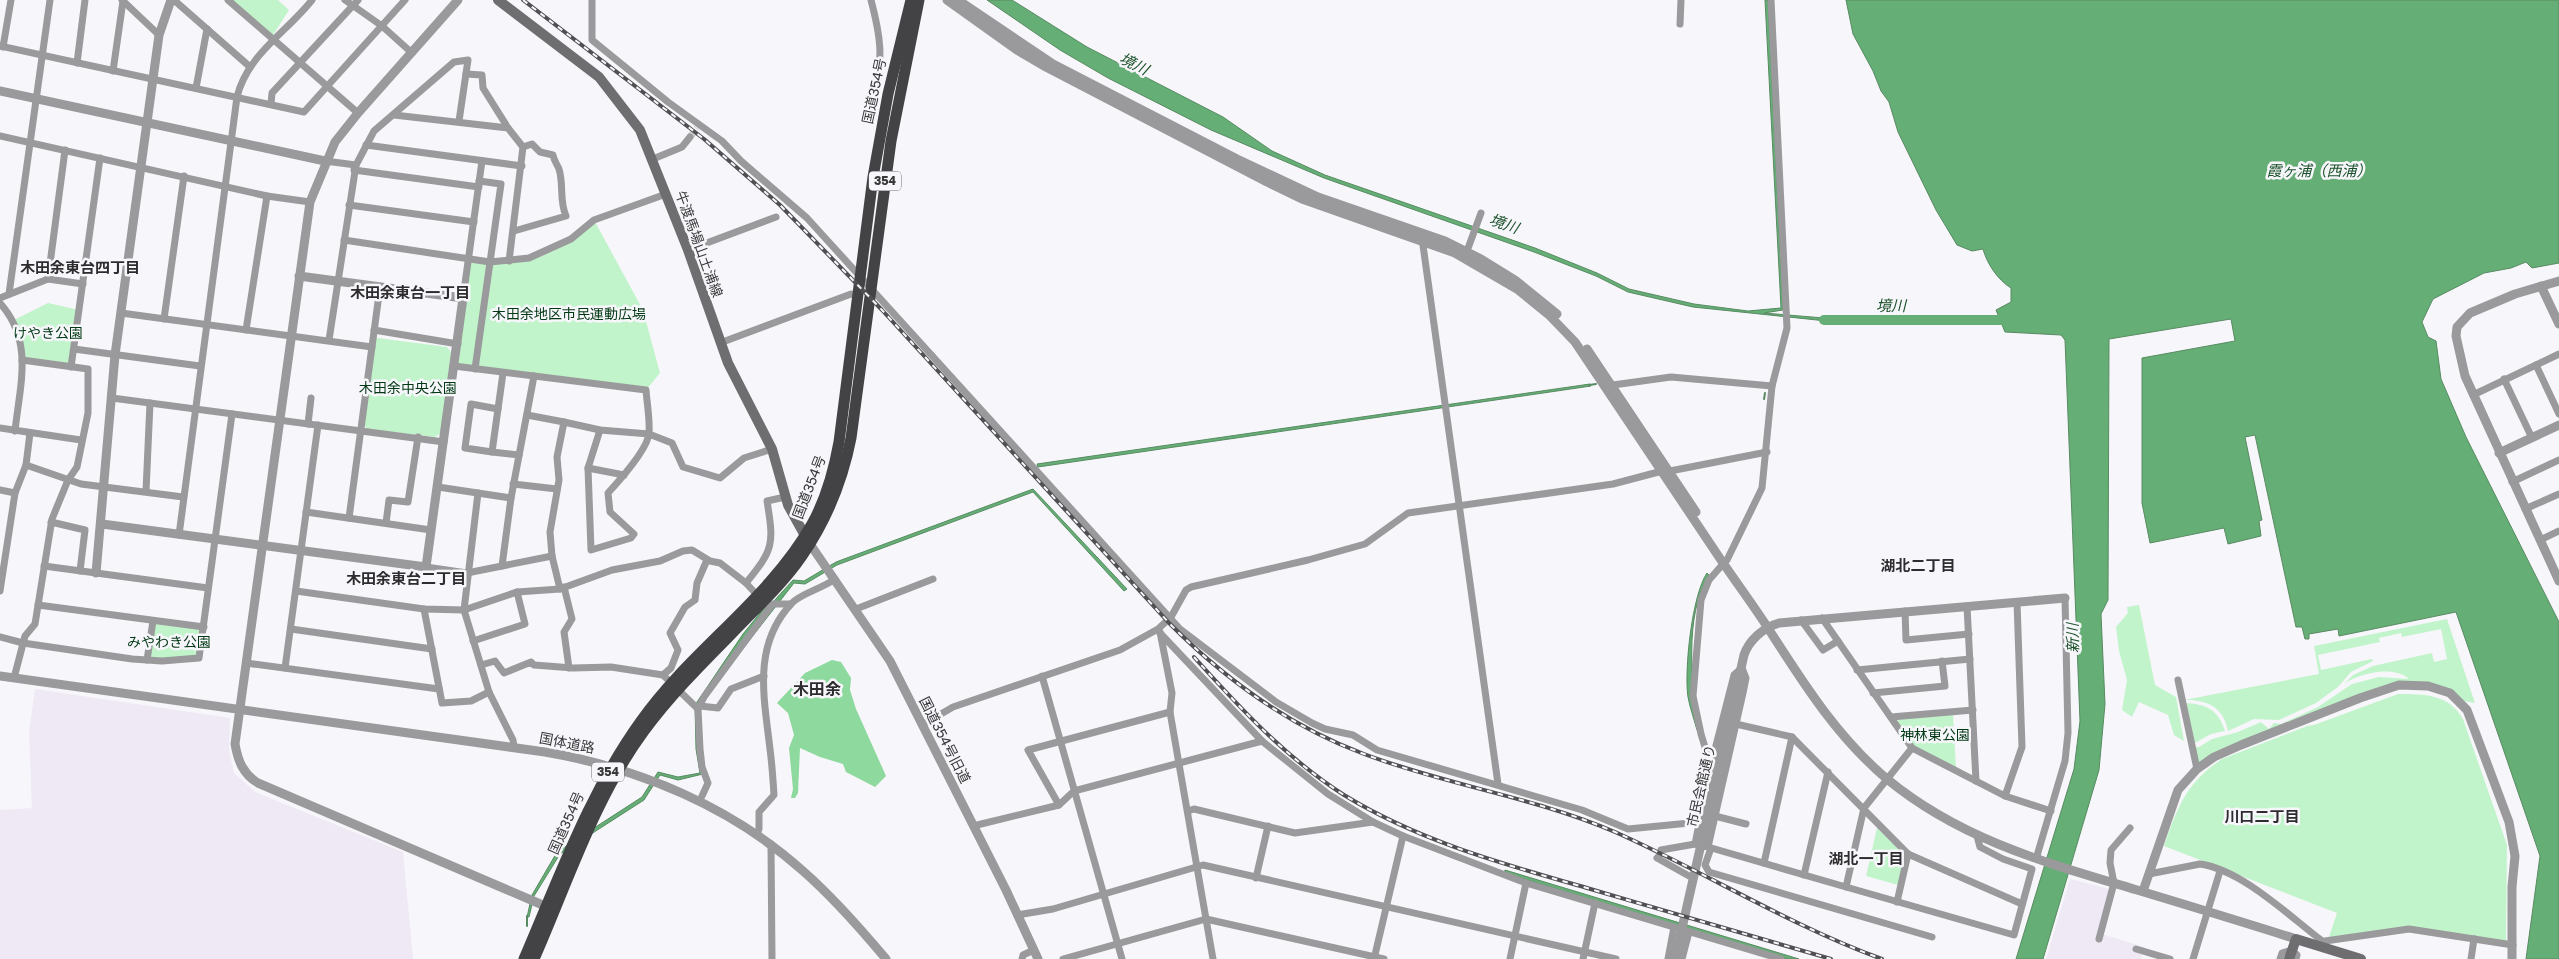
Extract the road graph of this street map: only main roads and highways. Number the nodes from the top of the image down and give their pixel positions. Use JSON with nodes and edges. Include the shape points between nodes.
{"nodes":[{"id":1,"x":498,"y":0,"type":"edge"},
{"id":2,"x":910,"y":0,"type":"edge"},
{"id":3,"x":919,"y":0,"type":"edge"},
{"id":4,"x":807,"y":540,"type":"junction"},
{"id":5,"x":554,"y":912,"type":"junction"},
{"id":6,"x":2292,"y":956,"type":"edge"},
{"id":7,"x":524,"y":959,"type":"edge"},
{"id":8,"x":534,"y":959,"type":"edge"},
{"id":9,"x":2360,"y":959,"type":"edge"}],
"edges":[{"from":1,"to":4,"type":"main road","name":"牛渡馬場山土浦線","via":[[599,77],[640,130],[688,250],[720,343],[736,382],[772,449],[785,497]]},
{"from":2,"to":4,"type":"highway","name":"国道354号","number":"354","via":[[873,177],[836,461]]},
{"from":3,"to":4,"type":"highway","name":"国道354号","number":"354","via":[[890,141],[848,454],[833,497]]},
{"from":4,"to":5,"type":"highway","name":"国道354号","number":"354","via":[[784,580],[671,682],[641,721],[602,782]]},
{"from":5,"to":7,"type":"highway","name":"国道354号","number":"354"},
{"from":5,"to":8,"type":"highway","name":"国道354号","number":"354"},
{"from":6,"to":9,"type":"main road","via":[[2296,939]]}]}
